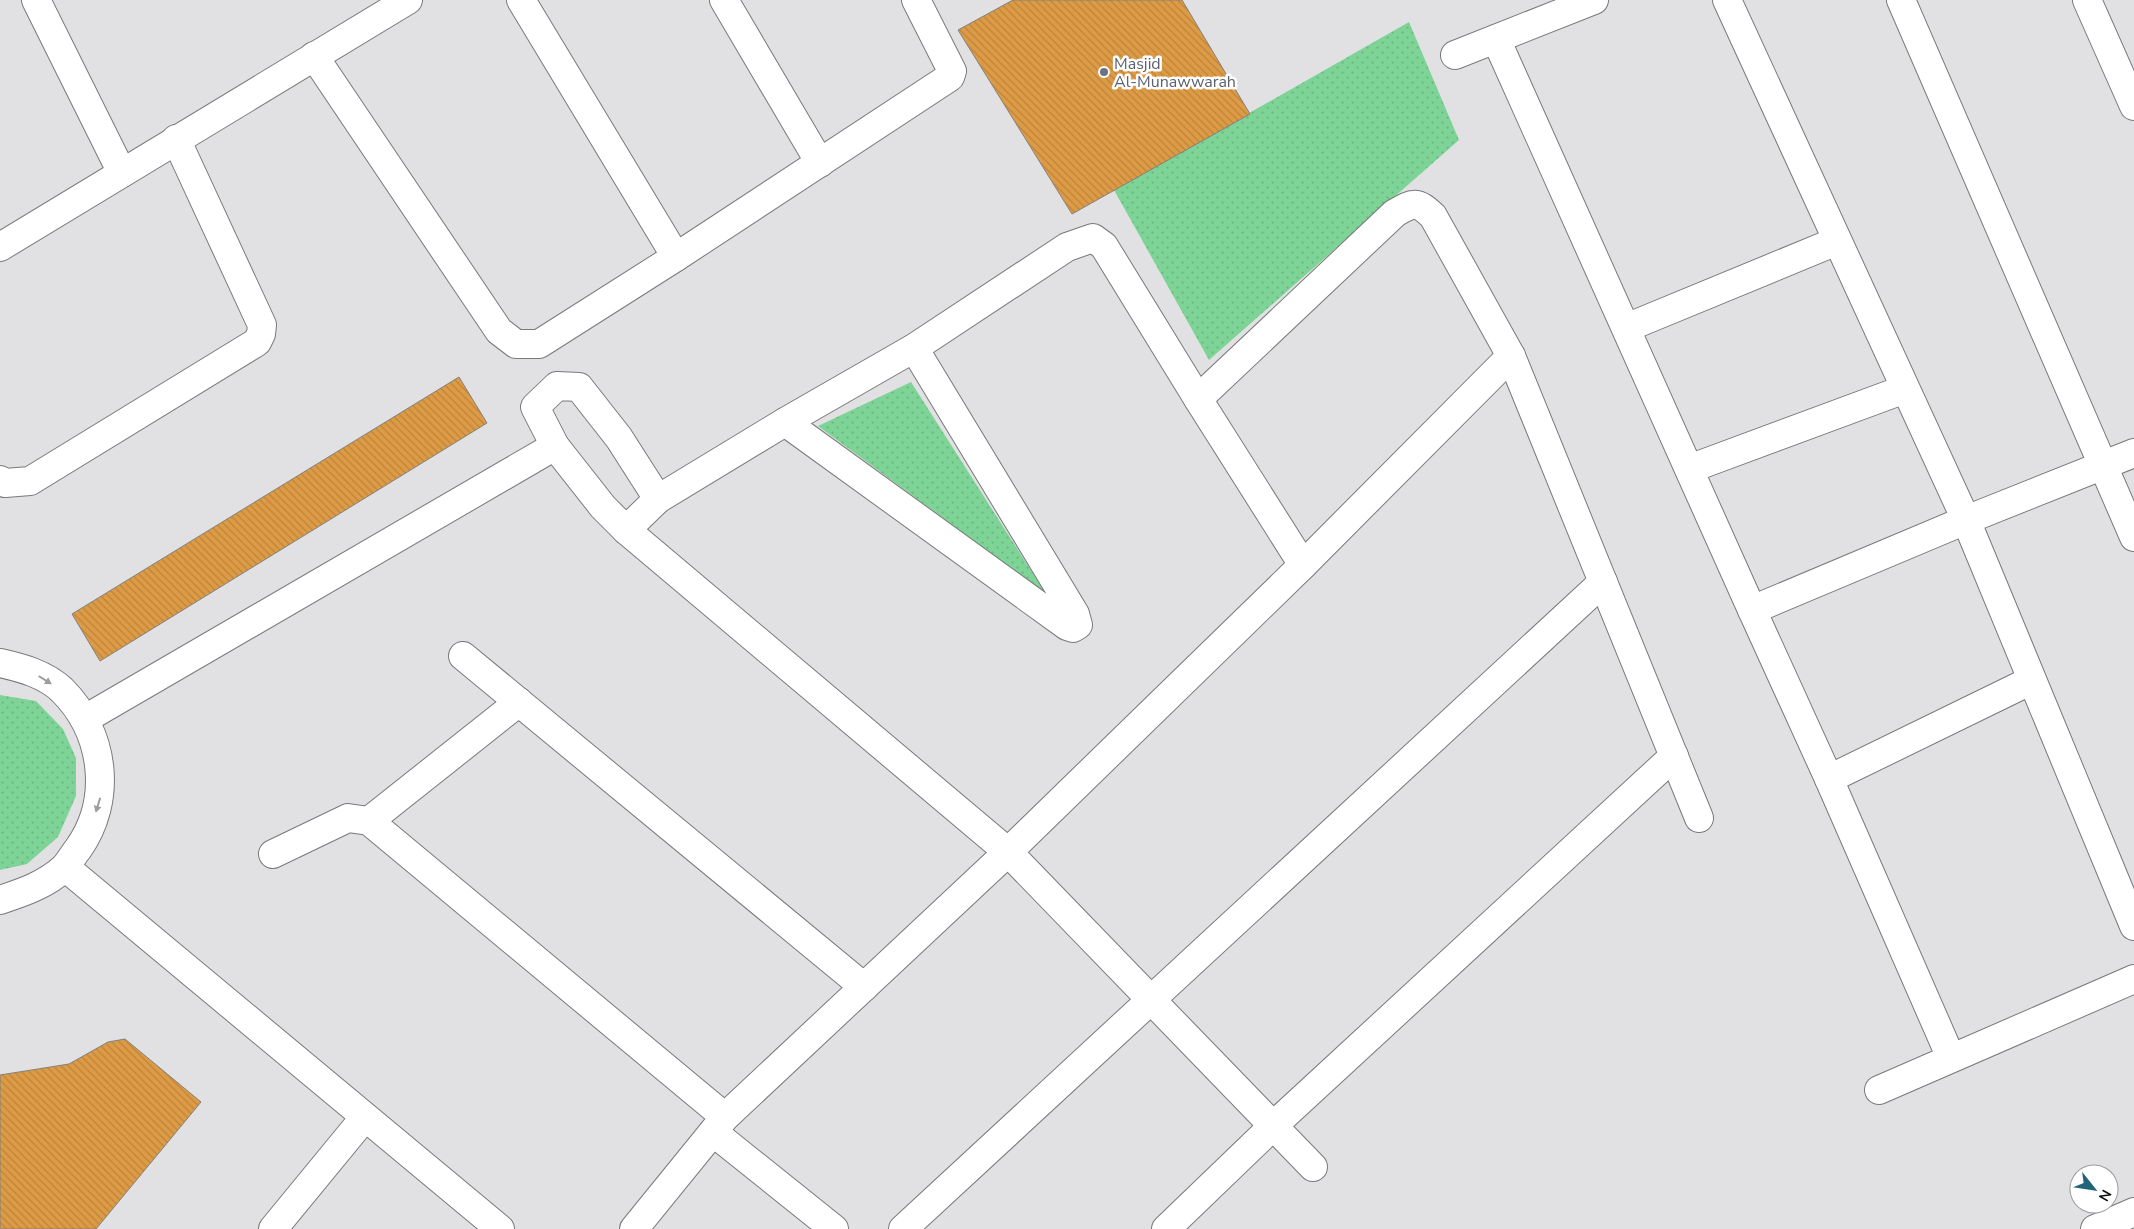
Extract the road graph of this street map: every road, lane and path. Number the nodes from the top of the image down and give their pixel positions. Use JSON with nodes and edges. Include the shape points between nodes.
{"nodes":[{"id":1,"x":36,"y":0,"type":"edge"},
{"id":2,"x":408,"y":0,"type":"edge"},
{"id":3,"x":521,"y":0,"type":"edge"},
{"id":4,"x":724,"y":0,"type":"edge"},
{"id":5,"x":916,"y":0,"type":"edge"},
{"id":6,"x":1594,"y":0,"type":"edge"},
{"id":7,"x":1727,"y":0,"type":"edge"},
{"id":8,"x":1901,"y":0,"type":"edge"},
{"id":9,"x":2087,"y":0,"type":"edge"},
{"id":10,"x":1496,"y":38,"type":"junction"},
{"id":11,"x":1455,"y":55,"type":"dead end"},
{"id":12,"x":314,"y":56,"type":"junction"},
{"id":13,"x":2134,"y":106,"type":"edge"},
{"id":14,"x":176,"y":139,"type":"junction"},
{"id":15,"x":820,"y":163,"type":"junction"},
{"id":16,"x":122,"y":172,"type":"junction"},
{"id":17,"x":1837,"y":241,"type":"junction"},
{"id":18,"x":0,"y":247,"type":"edge"},
{"id":19,"x":676,"y":258,"type":"junction"},
{"id":20,"x":1626,"y":328,"type":"junction"},
{"id":21,"x":914,"y":348,"type":"junction"},
{"id":22,"x":1511,"y":356,"type":"junction"},
{"id":23,"x":1905,"y":389,"type":"junction"},
{"id":24,"x":1198,"y":399,"type":"junction"},
{"id":25,"x":785,"y":422,"type":"junction"},
{"id":26,"x":555,"y":446,"type":"junction"},
{"id":27,"x":2134,"y":453,"type":"edge"},
{"id":28,"x":2103,"y":466,"type":"junction"},
{"id":29,"x":1689,"y":469,"type":"junction"},
{"id":30,"x":0,"y":480,"type":"edge"},
{"id":31,"x":658,"y":499,"type":"junction"},
{"id":32,"x":1966,"y":520,"type":"junction"},
{"id":33,"x":626,"y":530,"type":"junction"},
{"id":34,"x":2134,"y":537,"type":"edge"},
{"id":35,"x":1302,"y":565,"type":"junction"},
{"id":36,"x":1603,"y":582,"type":"junction"},
{"id":37,"x":1752,"y":610,"type":"junction"},
{"id":38,"x":464,"y":656,"type":"dead end"},
{"id":39,"x":0,"y":663,"type":"edge"},
{"id":40,"x":2032,"y":680,"type":"junction"},
{"id":41,"x":519,"y":702,"type":"junction"},
{"id":42,"x":85,"y":719,"type":"junction"},
{"id":43,"x":1674,"y":756,"type":"junction"},
{"id":44,"x":1829,"y":779,"type":"junction"},
{"id":45,"x":1699,"y":818,"type":"dead end"},
{"id":46,"x":369,"y":821,"type":"junction"},
{"id":47,"x":1008,"y":852,"type":"junction"},
{"id":48,"x":273,"y":854,"type":"dead end"},
{"id":49,"x":65,"y":867,"type":"junction"},
{"id":50,"x":0,"y":900,"type":"edge"},
{"id":51,"x":2134,"y":926,"type":"edge"},
{"id":52,"x":2134,"y":979,"type":"edge"},
{"id":53,"x":864,"y":987,"type":"junction"},
{"id":54,"x":1150,"y":999,"type":"junction"},
{"id":55,"x":1951,"y":1058,"type":"junction"},
{"id":56,"x":1879,"y":1090,"type":"dead end"},
{"id":57,"x":365,"y":1116,"type":"junction"},
{"id":58,"x":719,"y":1124,"type":"junction"},
{"id":59,"x":1273,"y":1126,"type":"junction"},
{"id":60,"x":1313,"y":1167,"type":"dead end"},
{"id":61,"x":2134,"y":1212,"type":"edge"},
{"id":62,"x":273,"y":1229,"type":"edge"},
{"id":63,"x":500,"y":1229,"type":"edge"},
{"id":64,"x":634,"y":1229,"type":"edge"},
{"id":65,"x":834,"y":1229,"type":"edge"},
{"id":66,"x":903,"y":1229,"type":"edge"},
{"id":67,"x":1166,"y":1229,"type":"edge"},
{"id":68,"x":2095,"y":1229,"type":"edge"}],
"edges":[{"from":1,"to":16,"type":"street"},
{"from":2,"to":12,"type":"street"},
{"from":3,"to":19,"type":"street"},
{"from":4,"to":15,"type":"street"},
{"from":5,"to":15,"type":"street","via":[[952,71],[950,78]]},
{"from":6,"to":10,"type":"street"},
{"from":7,"to":17,"type":"street"},
{"from":8,"to":28,"type":"street"},
{"from":9,"to":13,"type":"street"},
{"from":10,"to":11,"type":"street"},
{"from":10,"to":20,"type":"street"},
{"from":12,"to":14,"type":"street"},
{"from":12,"to":19,"type":"street","via":[[499,331],[516,344],[539,344]]},
{"from":14,"to":16,"type":"street"},
{"from":14,"to":30,"type":"street","via":[[262,325],[261,334],[256,342],[30,481],[5,483]]},
{"from":15,"to":19,"type":"street"},
{"from":16,"to":18,"type":"street"},
{"from":17,"to":20,"type":"street"},
{"from":17,"to":23,"type":"street"},
{"from":20,"to":29,"type":"street"},
{"from":21,"to":24,"type":"street","via":[[1067,247],[1093,238],[1104,246]]},
{"from":21,"to":25,"type":"street"},
{"from":21,"to":25,"type":"street","via":[[1075,614],[1078,625],[1074,628]]},
{"from":22,"to":24,"type":"street","via":[[1433,216],[1422,205],[1411,204],[1395,213]]},
{"from":22,"to":35,"type":"street"},
{"from":22,"to":36,"type":"street"},
{"from":23,"to":29,"type":"street"},
{"from":23,"to":32,"type":"street"},
{"from":24,"to":35,"type":"street"},
{"from":25,"to":31,"type":"street"},
{"from":26,"to":31,"type":"street","via":[[535,407],[557,386],[579,387],[619,438]]},
{"from":26,"to":33,"type":"street","via":[[603,507]]},
{"from":26,"to":42,"type":"street"},
{"from":27,"to":28,"type":"street"},
{"from":28,"to":32,"type":"street"},
{"from":28,"to":34,"type":"street"},
{"from":29,"to":37,"type":"street"},
{"from":31,"to":33,"type":"street"},
{"from":32,"to":37,"type":"street"},
{"from":32,"to":40,"type":"street"},
{"from":33,"to":47,"type":"street"},
{"from":35,"to":47,"type":"street"},
{"from":36,"to":43,"type":"street"},
{"from":36,"to":54,"type":"street"},
{"from":37,"to":44,"type":"street"},
{"from":38,"to":41,"type":"street"},
{"from":39,"to":42,"type":"street","one_way":true,"via":[[28,670],[61,690]]},
{"from":40,"to":44,"type":"street"},
{"from":40,"to":51,"type":"street"},
{"from":41,"to":46,"type":"street"},
{"from":41,"to":53,"type":"street"},
{"from":42,"to":49,"type":"street","one_way":true,"via":[[99,756],[100,797],[88,835]]},
{"from":43,"to":45,"type":"street"},
{"from":43,"to":59,"type":"street"},
{"from":44,"to":55,"type":"street"},
{"from":46,"to":48,"type":"street","via":[[348,818]]},
{"from":46,"to":58,"type":"street","via":[[387,833]]},
{"from":47,"to":53,"type":"street"},
{"from":47,"to":54,"type":"street"},
{"from":49,"to":50,"type":"street","via":[[33,890]]},
{"from":49,"to":57,"type":"street"},
{"from":52,"to":55,"type":"street"},
{"from":53,"to":58,"type":"street"},
{"from":54,"to":59,"type":"street"},
{"from":54,"to":66,"type":"street"},
{"from":55,"to":56,"type":"street"},
{"from":57,"to":62,"type":"street"},
{"from":57,"to":63,"type":"street"},
{"from":58,"to":64,"type":"street"},
{"from":58,"to":65,"type":"street"},
{"from":59,"to":60,"type":"street"},
{"from":59,"to":67,"type":"street"},
{"from":61,"to":68,"type":"street"}]}
